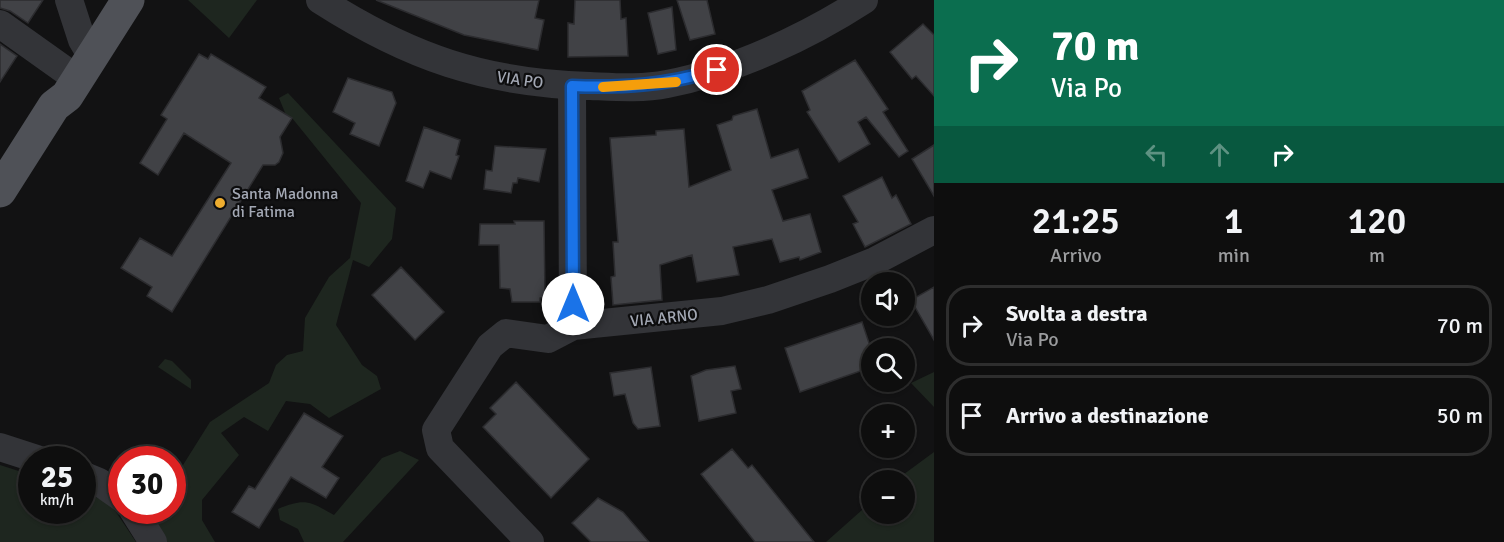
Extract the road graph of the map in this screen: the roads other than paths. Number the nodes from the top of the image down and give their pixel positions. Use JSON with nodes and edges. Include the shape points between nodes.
{"nodes":[{"id":1,"x":69,"y":0,"type":"edge"},
{"id":2,"x":105,"y":0,"type":"edge"},
{"id":3,"x":128,"y":0,"type":"edge"},
{"id":4,"x":320,"y":0,"type":"edge"},
{"id":5,"x":864,"y":0,"type":"edge"},
{"id":6,"x":0,"y":24,"type":"edge"},
{"id":7,"x":80,"y":56,"type":"junction"},
{"id":8,"x":572,"y":86,"type":"junction"},
{"id":9,"x":6,"y":172,"type":"edge"},
{"id":10,"x":934,"y":230,"type":"edge"},
{"id":11,"x":573,"y":326,"type":"junction"},
{"id":12,"x":0,"y":447,"type":"edge"},
{"id":13,"x":18,"y":453,"type":"edge"},
{"id":14,"x":142,"y":524,"type":"edge"},
{"id":15,"x":153,"y":542,"type":"edge"},
{"id":16,"x":530,"y":542,"type":"edge"}],
"edges":[{"from":1,"to":7,"type":"street"},
{"from":2,"to":7,"type":"main road"},
{"from":3,"to":7,"type":"main road"},
{"from":4,"to":8,"type":"street","name":"VIA PO","via":[[393,43],[452,66],[511,81]]},
{"from":5,"to":8,"type":"street","name":"VIA PO","via":[[747,60],[707,74],[665,84]]},
{"from":6,"to":7,"type":"street"},
{"from":7,"to":9,"type":"main road","via":[[67,96],[54,106]]},
{"from":8,"to":11,"type":"street"},
{"from":10,"to":11,"type":"street","name":"VIA ARNO","via":[[875,261],[768,300],[722,311]]},
{"from":11,"to":16,"type":"street","name":"VIA ARNO","via":[[548,339],[506,333],[490,346],[436,430],[441,448]]},
{"from":12,"to":13,"type":"street"},
{"from":14,"to":15,"type":"street"}]}
